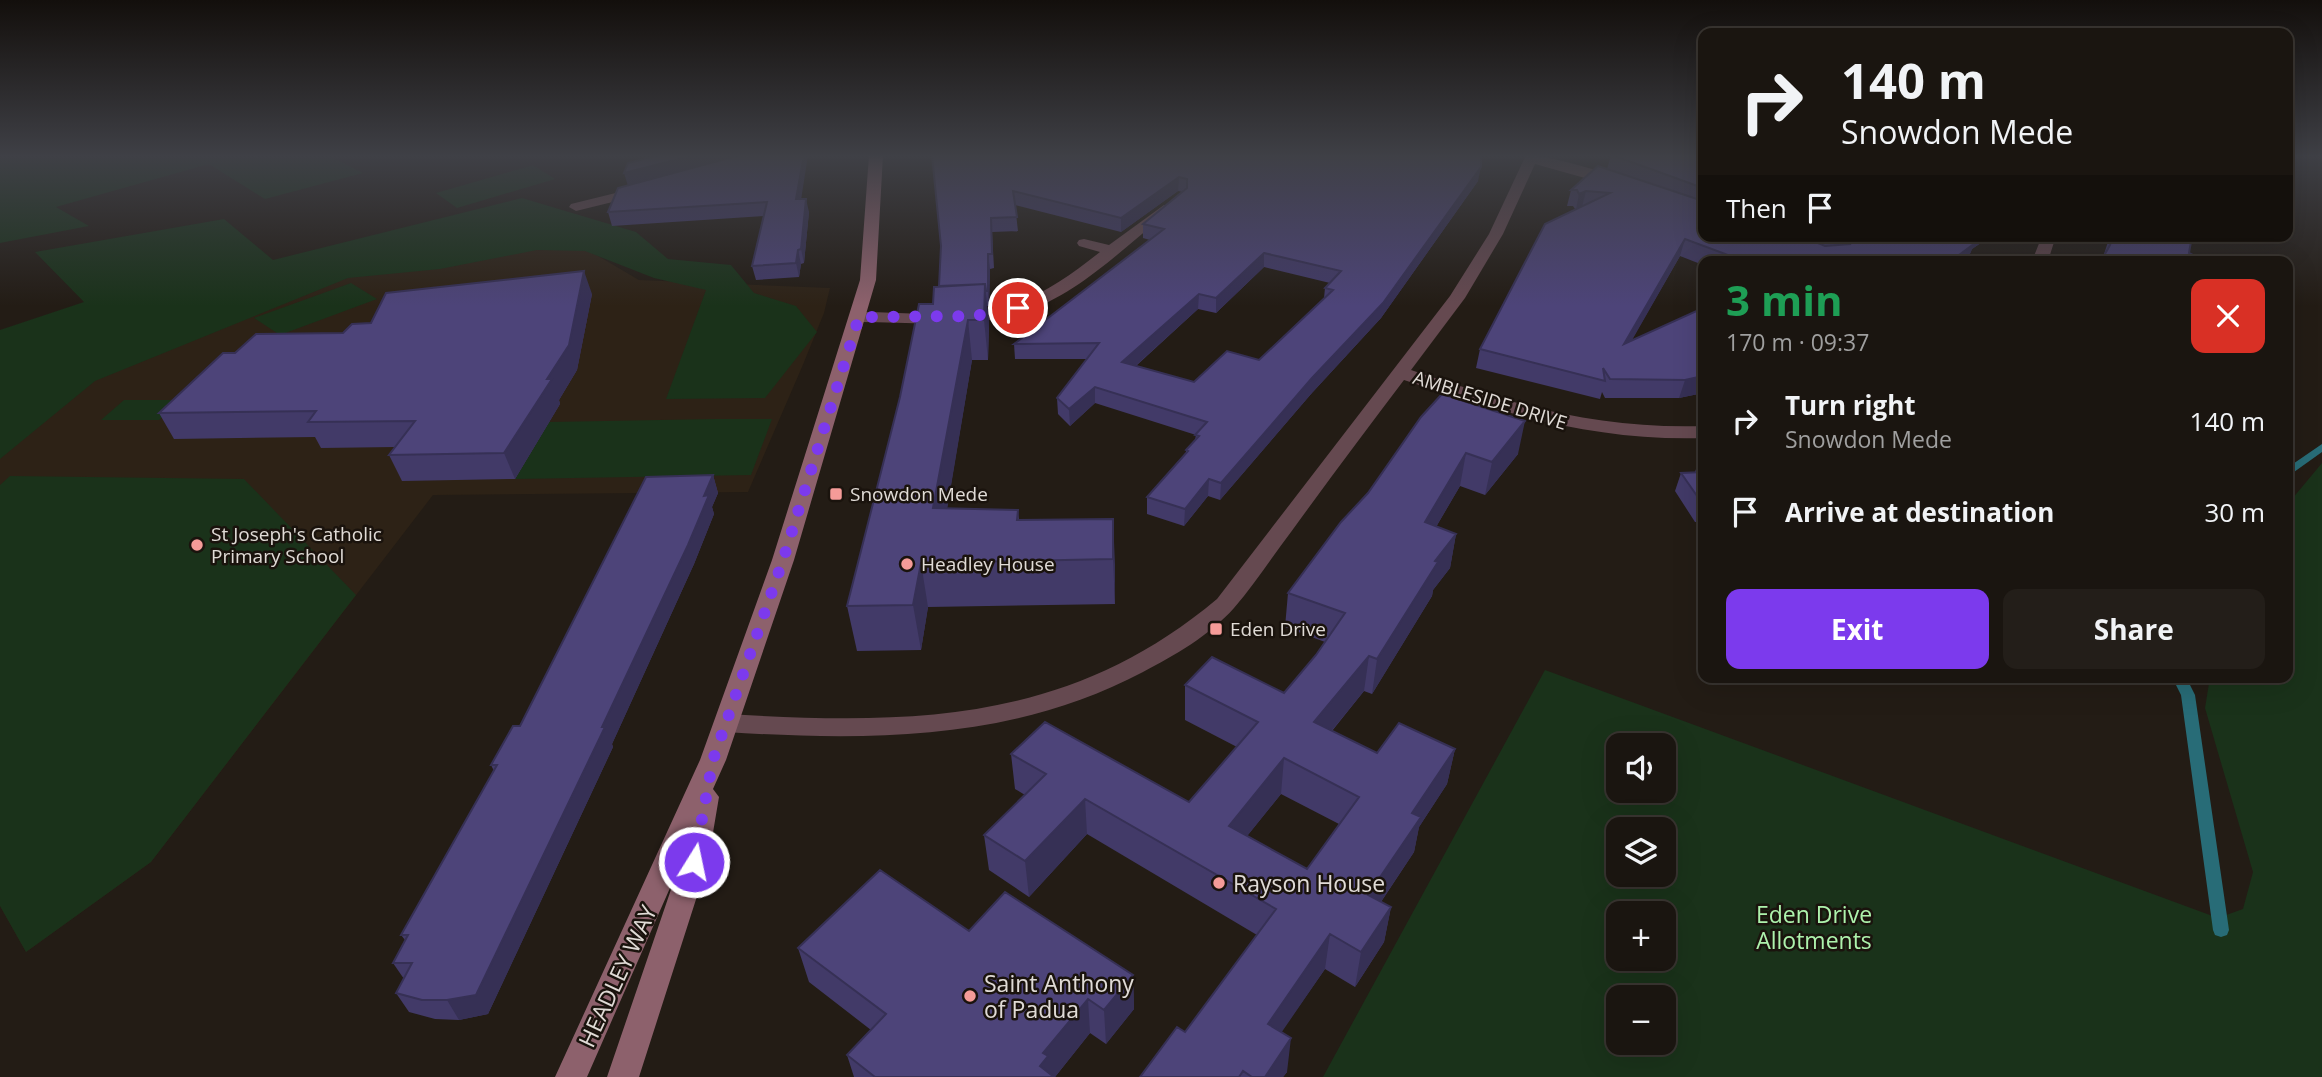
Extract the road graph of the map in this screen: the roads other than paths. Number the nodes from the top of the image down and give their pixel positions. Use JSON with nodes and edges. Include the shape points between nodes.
{"nodes":[{"id":1,"x":583,"y":205,"type":"edge"},
{"id":2,"x":873,"y":205,"type":"edge"},
{"id":3,"x":1169,"y":205,"type":"edge"},
{"id":4,"x":1509,"y":205,"type":"edge"},
{"id":5,"x":576,"y":207,"type":"dead end"},
{"id":6,"x":1084,"y":243,"type":"dead end"},
{"id":7,"x":1110,"y":250,"type":"junction"},
{"id":8,"x":859,"y":317,"type":"junction"},
{"id":9,"x":1402,"y":373,"type":"junction"},
{"id":10,"x":1698,"y":432,"type":"edge"},
{"id":11,"x":726,"y":723,"type":"junction"},
{"id":12,"x":713,"y":760,"type":"junction"},
{"id":13,"x":571,"y":1077,"type":"edge"},
{"id":14,"x":623,"y":1077,"type":"edge"}],
"edges":[{"from":1,"to":5,"type":"street"},
{"from":2,"to":8,"type":"main road","name":"HEADLEY WAY","via":[[869,269]]},
{"from":3,"to":7,"type":"street"},
{"from":4,"to":9,"type":"street","via":[[1457,298]]},
{"from":6,"to":7,"type":"street"},
{"from":7,"to":8,"type":"street","via":[[1069,282],[1018,308],[975,316]]},
{"from":8,"to":11,"type":"main road","name":"HEADLEY WAY"},
{"from":9,"to":10,"type":"street","name":"AMBLESIDE DRIVE","via":[[1573,426],[1637,433]]},
{"from":9,"to":11,"type":"street","via":[[1225,604],[1188,635],[1111,677],[1014,712],[952,721],[809,728]]},
{"from":11,"to":12,"type":"main road","name":"HEADLEY WAY"},
{"from":12,"to":13,"type":"main road","name":"HEADLEY WAY"},
{"from":12,"to":14,"type":"main road","name":"HEADLEY WAY","via":[[694,862]]}]}
